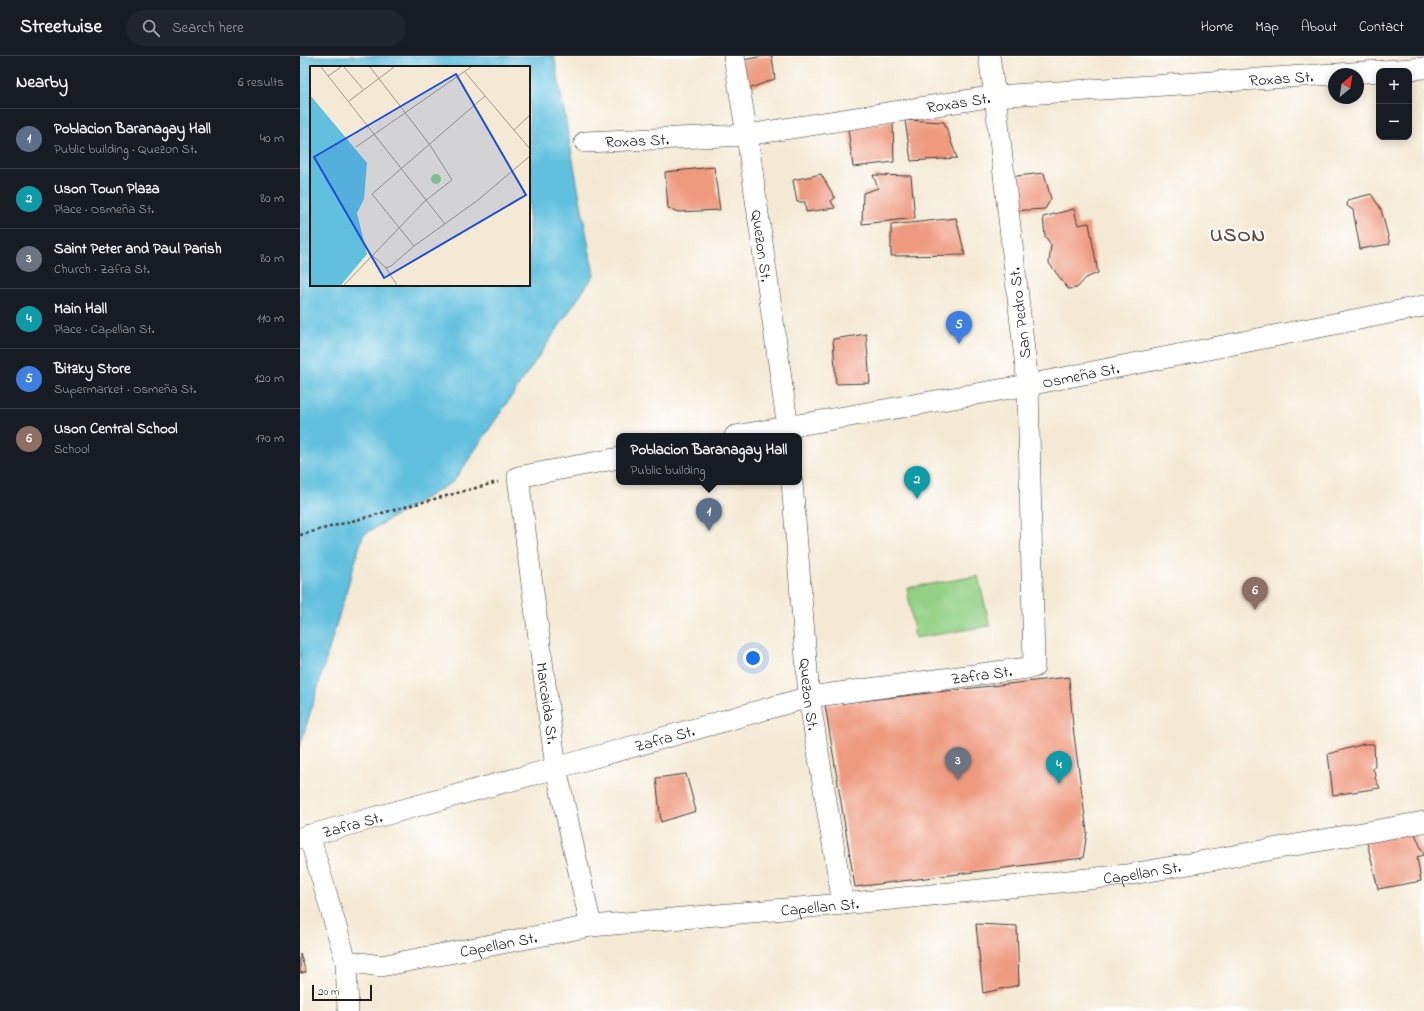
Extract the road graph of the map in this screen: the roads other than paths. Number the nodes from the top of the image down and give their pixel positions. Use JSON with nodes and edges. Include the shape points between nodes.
{"nodes":[{"id":1,"x":734,"y":56,"type":"edge"},
{"id":2,"x":989,"y":56,"type":"edge"},
{"id":3,"x":1424,"y":68,"type":"edge"},
{"id":4,"x":1412,"y":69,"type":"edge"},
{"id":5,"x":1376,"y":71,"type":"edge"},
{"id":6,"x":1364,"y":72,"type":"edge"},
{"id":7,"x":1328,"y":74,"type":"edge"},
{"id":8,"x":995,"y":96,"type":"junction"},
{"id":9,"x":747,"y":135,"type":"junction"},
{"id":10,"x":585,"y":142,"type":"dead end"},
{"id":11,"x":1424,"y":306,"type":"edge"},
{"id":12,"x":1028,"y":385,"type":"junction"},
{"id":13,"x":788,"y":431,"type":"edge"},
{"id":14,"x":767,"y":433,"type":"edge"},
{"id":15,"x":616,"y":459,"type":"edge"},
{"id":16,"x":792,"y":485,"type":"edge"},
{"id":17,"x":1034,"y":667,"type":"joint"},
{"id":18,"x":809,"y":697,"type":"junction"},
{"id":19,"x":556,"y":768,"type":"junction"},
{"id":20,"x":1424,"y":822,"type":"edge"},
{"id":21,"x":304,"y":837,"type":"edge"},
{"id":22,"x":843,"y":904,"type":"junction"},
{"id":23,"x":590,"y":926,"type":"junction"},
{"id":24,"x":346,"y":961,"type":"junction"},
{"id":25,"x":348,"y":1011,"type":"edge"}],
"edges":[{"from":1,"to":9,"type":"street","name":"Quezon St."},
{"from":2,"to":8,"type":"street","name":"San Pedro St."},
{"from":3,"to":4,"type":"street"},
{"from":5,"to":6,"type":"street"},
{"from":7,"to":8,"type":"street","name":"Roxas St."},
{"from":8,"to":9,"type":"street","name":"Roxas St."},
{"from":8,"to":12,"type":"street","name":"San Pedro St."},
{"from":9,"to":10,"type":"street","name":"Roxas St."},
{"from":9,"to":13,"type":"street","name":"Quezon St."},
{"from":11,"to":12,"type":"street","name":"Osmeña St."},
{"from":12,"to":13,"type":"street","name":"Osmeña St."},
{"from":12,"to":17,"type":"street","name":"San Pedro St."},
{"from":13,"to":14,"type":"street","name":"Osmeña St."},
{"from":15,"to":19,"type":"street","name":"Marcaida St.","via":[[518,477]]},
{"from":16,"to":18,"type":"street","name":"Quezon St."},
{"from":17,"to":18,"type":"street","name":"Zafra St."},
{"from":18,"to":19,"type":"street","name":"Zafra St."},
{"from":18,"to":22,"type":"street","name":"Quezon St."},
{"from":19,"to":21,"type":"street","name":"Zafra St."},
{"from":19,"to":23,"type":"street","name":"Marcaida St."},
{"from":20,"to":22,"type":"street","name":"Capellan St.","via":[[1127,875]]},
{"from":21,"to":24,"type":"street"},
{"from":22,"to":23,"type":"street","name":"Capellan St."},
{"from":23,"to":24,"type":"street","name":"Capellan St.","via":[[381,966]]},
{"from":24,"to":25,"type":"street"}]}
